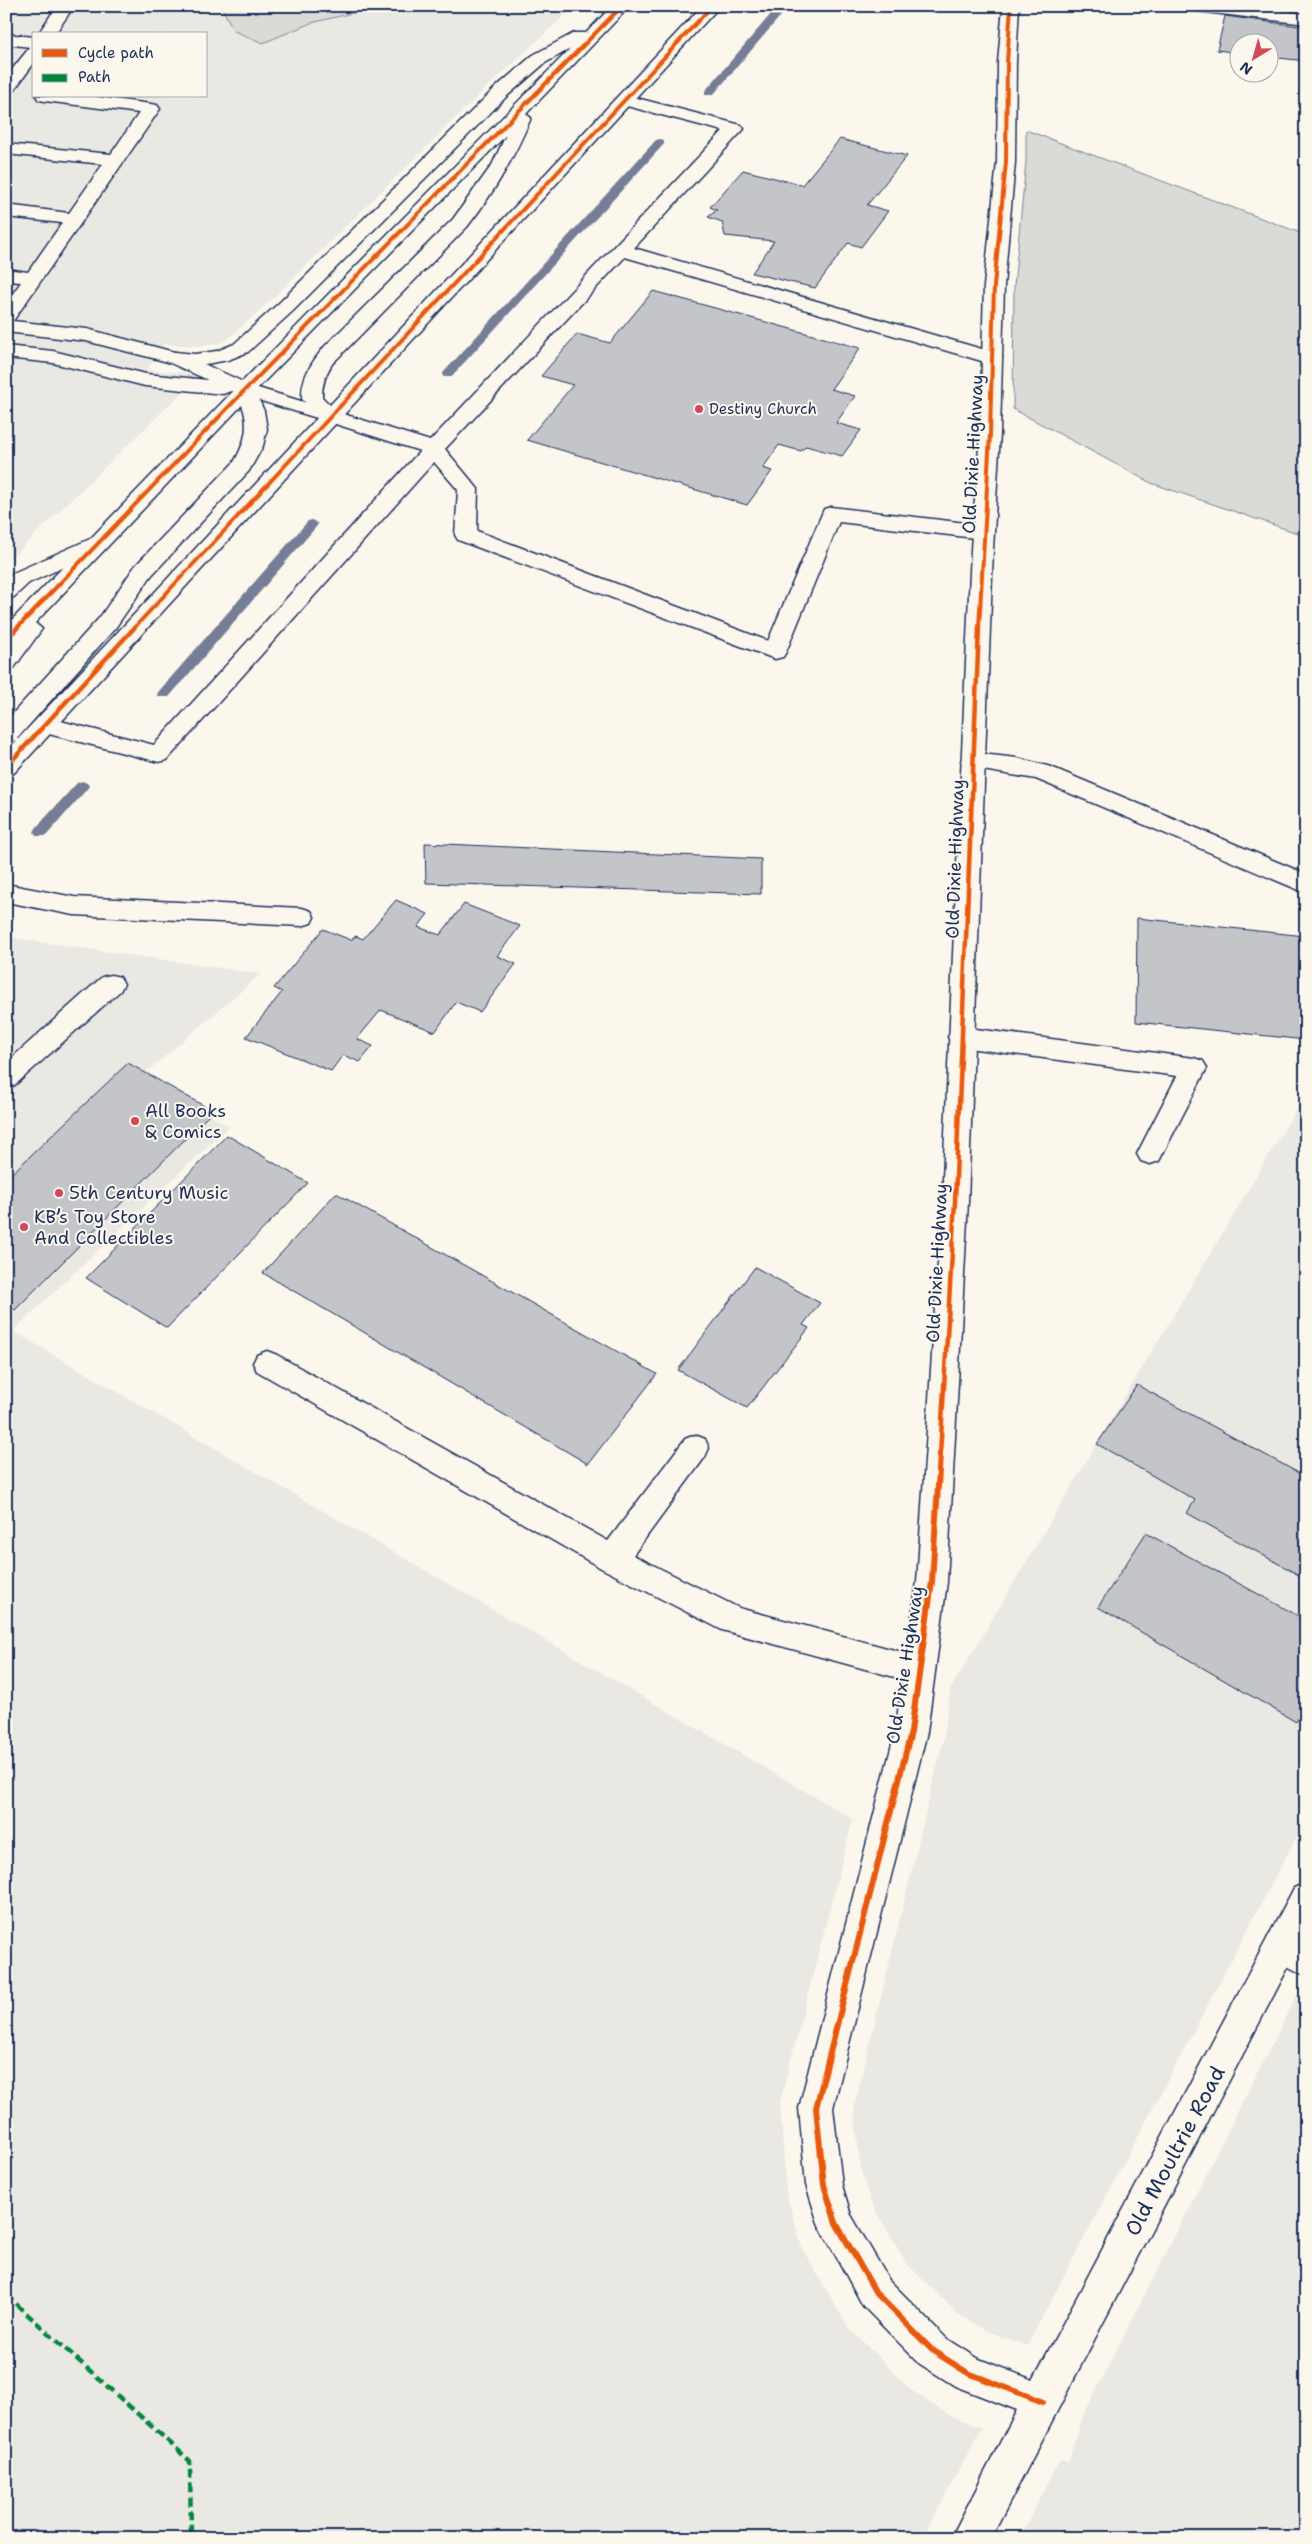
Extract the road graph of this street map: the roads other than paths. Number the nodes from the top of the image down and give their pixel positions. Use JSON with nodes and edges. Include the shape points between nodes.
{"nodes":[{"id":1,"x":66,"y":6,"type":"edge"},
{"id":2,"x":622,"y":6,"type":"edge"},
{"id":3,"x":712,"y":6,"type":"edge"},
{"id":4,"x":1011,"y":6,"type":"edge"},
{"id":5,"x":1196,"y":6,"type":"edge"},
{"id":6,"x":1306,"y":19,"type":"edge"},
{"id":7,"x":606,"y":23,"type":"junction"},
{"id":8,"x":47,"y":32,"type":"edge"},
{"id":9,"x":6,"y":39,"type":"edge"},
{"id":10,"x":32,"y":42,"type":"edge"},
{"id":11,"x":32,"y":54,"type":"edge"},
{"id":12,"x":6,"y":90,"type":"edge"},
{"id":13,"x":32,"y":95,"type":"edge"},
{"id":14,"x":61,"y":98,"type":"edge"},
{"id":15,"x":530,"y":100,"type":"junction"},
{"id":16,"x":625,"y":100,"type":"junction"},
{"id":17,"x":6,"y":149,"type":"edge"},
{"id":18,"x":116,"y":160,"type":"junction"},
{"id":19,"x":6,"y":212,"type":"edge"},
{"id":20,"x":75,"y":219,"type":"junction"},
{"id":21,"x":620,"y":250,"type":"junction"},
{"id":22,"x":6,"y":275,"type":"edge"},
{"id":23,"x":33,"y":278,"type":"junction"},
{"id":24,"x":6,"y":317,"type":"edge"},
{"id":25,"x":6,"y":326,"type":"edge"},
{"id":26,"x":6,"y":352,"type":"edge"},
{"id":27,"x":175,"y":358,"type":"junction"},
{"id":28,"x":992,"y":358,"type":"junction"},
{"id":29,"x":245,"y":390,"type":"junction"},
{"id":30,"x":330,"y":416,"type":"junction"},
{"id":31,"x":434,"y":449,"type":"junction"},
{"id":32,"x":983,"y":532,"type":"junction"},
{"id":33,"x":99,"y":542,"type":"junction"},
{"id":34,"x":65,"y":581,"type":"junction"},
{"id":35,"x":6,"y":592,"type":"edge"},
{"id":36,"x":6,"y":640,"type":"edge"},
{"id":37,"x":6,"y":663,"type":"edge"},
{"id":38,"x":45,"y":725,"type":"junction"},
{"id":39,"x":6,"y":736,"type":"edge"},
{"id":40,"x":973,"y":761,"type":"junction"},
{"id":41,"x":6,"y":768,"type":"edge"},
{"id":42,"x":1306,"y":884,"type":"edge"},
{"id":43,"x":6,"y":893,"type":"edge"},
{"id":44,"x":302,"y":917,"type":"dead end"},
{"id":45,"x":111,"y":984,"type":"dead end"},
{"id":46,"x":961,"y":1037,"type":"junction"},
{"id":47,"x":6,"y":1078,"type":"edge"},
{"id":48,"x":1150,"y":1154,"type":"dead end"},
{"id":49,"x":267,"y":1363,"type":"dead end"},
{"id":50,"x":695,"y":1448,"type":"dead end"},
{"id":51,"x":612,"y":1560,"type":"junction"},
{"id":52,"x":920,"y":1670,"type":"junction"},
{"id":53,"x":1306,"y":1899,"type":"edge"},
{"id":54,"x":1294,"y":1952,"type":"edge"},
{"id":55,"x":1043,"y":2402,"type":"junction"},
{"id":56,"x":970,"y":2538,"type":"edge"}],
"edges":[{"from":1,"to":8,"type":"main road"},
{"from":2,"to":7,"type":"main road"},
{"from":3,"to":16,"type":"main road"},
{"from":4,"to":28,"type":"main road","name":"Old Dixie Highway","via":[[1006,162],[994,286]]},
{"from":5,"to":6,"type":"main road"},
{"from":7,"to":15,"type":"main road"},
{"from":7,"to":27,"type":"main road","via":[[539,59],[241,348],[221,356],[195,360]]},
{"from":9,"to":10,"type":"main road"},
{"from":11,"to":12,"type":"main road"},
{"from":12,"to":13,"type":"main road"},
{"from":14,"to":18,"type":"main road","via":[[151,109]]},
{"from":15,"to":29,"type":"main road"},
{"from":15,"to":30,"type":"main road","via":[[501,165],[480,198],[460,223],[332,350],[316,370],[311,387],[312,399]]},
{"from":16,"to":21,"type":"main road","via":[[735,129]]},
{"from":16,"to":30,"type":"main road"},
{"from":17,"to":18,"type":"main road"},
{"from":18,"to":20,"type":"main road"},
{"from":19,"to":20,"type":"main road"},
{"from":20,"to":23,"type":"main road"},
{"from":21,"to":28,"type":"main road"},
{"from":21,"to":31,"type":"main road"},
{"from":22,"to":23,"type":"main road"},
{"from":23,"to":24,"type":"main road"},
{"from":25,"to":27,"type":"main road","via":[[87,335]]},
{"from":26,"to":29,"type":"main road","via":[[62,359],[145,380]]},
{"from":27,"to":29,"type":"main road"},
{"from":28,"to":32,"type":"main road","name":"Old Dixie Highway"},
{"from":29,"to":30,"type":"main road"},
{"from":29,"to":33,"type":"main road"},
{"from":29,"to":39,"type":"main road","via":[[256,410],[257,427],[254,448],[242,466],[144,570],[108,622]]},
{"from":30,"to":31,"type":"main road"},
{"from":30,"to":38,"type":"main road"},
{"from":31,"to":32,"type":"main road","via":[[468,489],[466,536],[775,652],[831,514]]},
{"from":31,"to":38,"type":"main road","via":[[159,754]]},
{"from":32,"to":40,"type":"main road","name":"Old Dixie Highway"},
{"from":33,"to":34,"type":"main road"},
{"from":33,"to":35,"type":"main road","via":[[21,578]]},
{"from":34,"to":36,"type":"main road"},
{"from":34,"to":37,"type":"main road"},
{"from":38,"to":41,"type":"main road"},
{"from":40,"to":42,"type":"main road","via":[[1017,766],[1043,773]]},
{"from":40,"to":46,"type":"main road","name":"Old Dixie Highway"},
{"from":43,"to":44,"type":"main road","via":[[74,906]]},
{"from":45,"to":47,"type":"main road"},
{"from":46,"to":48,"type":"main road","via":[[1194,1068]]},
{"from":46,"to":52,"type":"main road","name":"Old Dixie Highway","via":[[932,1582]]},
{"from":49,"to":51,"type":"main road"},
{"from":50,"to":51,"type":"main road"},
{"from":51,"to":52,"type":"main road","via":[[733,1620]]},
{"from":52,"to":55,"type":"main road","name":"Old Dixie Highway","via":[[911,1732],[816,2108],[824,2185],[836,2223],[876,2293],[933,2351],[968,2373]]},
{"from":53,"to":54,"type":"main road","name":"Old Moultrie Road"},
{"from":54,"to":55,"type":"main road","name":"Old Moultrie Road"},
{"from":55,"to":56,"type":"main road"}]}
